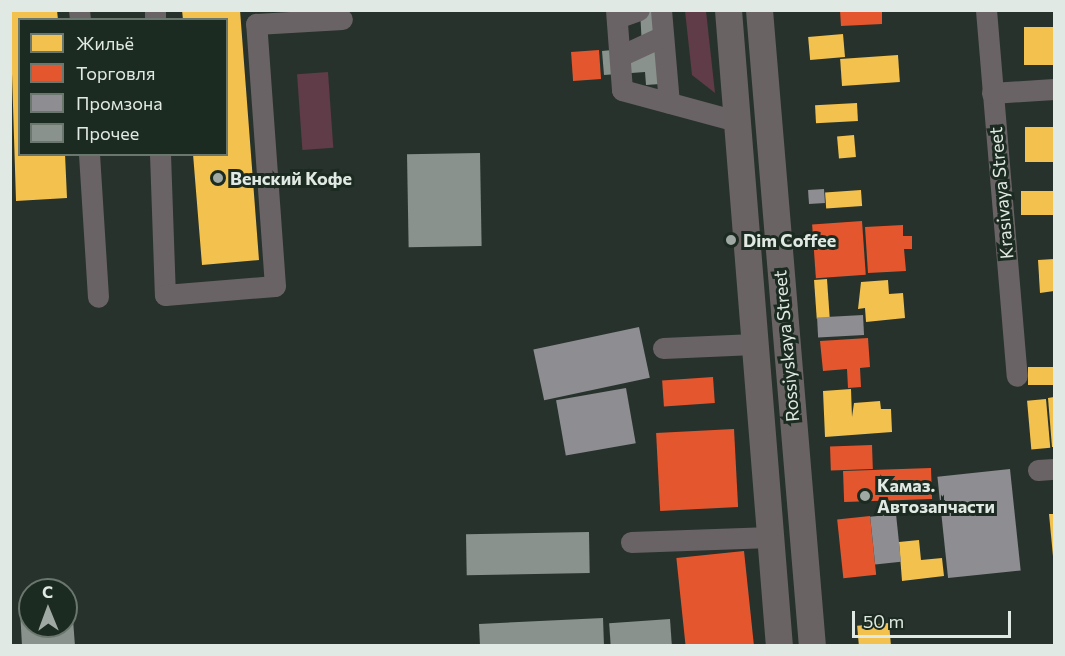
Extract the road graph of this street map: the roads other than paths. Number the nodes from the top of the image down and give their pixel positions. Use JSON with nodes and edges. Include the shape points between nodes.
{"nodes":[{"id":1,"x":639,"y":10,"type":"edge"},
{"id":2,"x":661,"y":10,"type":"edge"},
{"id":3,"x":728,"y":10,"type":"edge"},
{"id":4,"x":759,"y":10,"type":"edge"},
{"id":5,"x":986,"y":10,"type":"edge"},
{"id":6,"x":616,"y":14,"type":"edge"},
{"id":7,"x":342,"y":19,"type":"dead end"},
{"id":8,"x":663,"y":36,"type":"junction"},
{"id":9,"x":620,"y":56,"type":"junction"},
{"id":10,"x":1054,"y":88,"type":"edge"},
{"id":11,"x":992,"y":93,"type":"junction"},
{"id":12,"x":669,"y":103,"type":"junction"},
{"id":13,"x":736,"y":121,"type":"junction"},
{"id":14,"x":89,"y":156,"type":"edge"},
{"id":15,"x":160,"y":156,"type":"edge"},
{"id":16,"x":98,"y":297,"type":"dead end"},
{"id":17,"x":754,"y":344,"type":"junction"},
{"id":18,"x":663,"y":348,"type":"dead end"},
{"id":19,"x":1017,"y":376,"type":"dead end"},
{"id":20,"x":770,"y":537,"type":"junction"},
{"id":21,"x":631,"y":542,"type":"dead end"},
{"id":22,"x":779,"y":645,"type":"edge"},
{"id":23,"x":812,"y":645,"type":"edge"}],
"edges":[{"from":1,"to":6,"type":"street"},
{"from":2,"to":8,"type":"street"},
{"from":3,"to":13,"type":"main road","name":"Rossiyskaya Street"},
{"from":4,"to":23,"type":"main road","name":"Rossiyskaya Street"},
{"from":5,"to":11,"type":"street","name":"Krasivaya Street"},
{"from":6,"to":9,"type":"street"},
{"from":7,"to":15,"type":"street","via":[[256,24],[275,286],[165,295]]},
{"from":8,"to":9,"type":"street"},
{"from":8,"to":12,"type":"street"},
{"from":9,"to":12,"type":"street","via":[[622,90]]},
{"from":10,"to":11,"type":"street"},
{"from":11,"to":19,"type":"street","name":"Krasivaya Street"},
{"from":12,"to":13,"type":"street"},
{"from":13,"to":17,"type":"main road","name":"Rossiyskaya Street"},
{"from":14,"to":16,"type":"street"},
{"from":17,"to":18,"type":"street"},
{"from":17,"to":20,"type":"main road","name":"Rossiyskaya Street"},
{"from":20,"to":21,"type":"street"},
{"from":20,"to":22,"type":"main road","name":"Rossiyskaya Street"}]}
